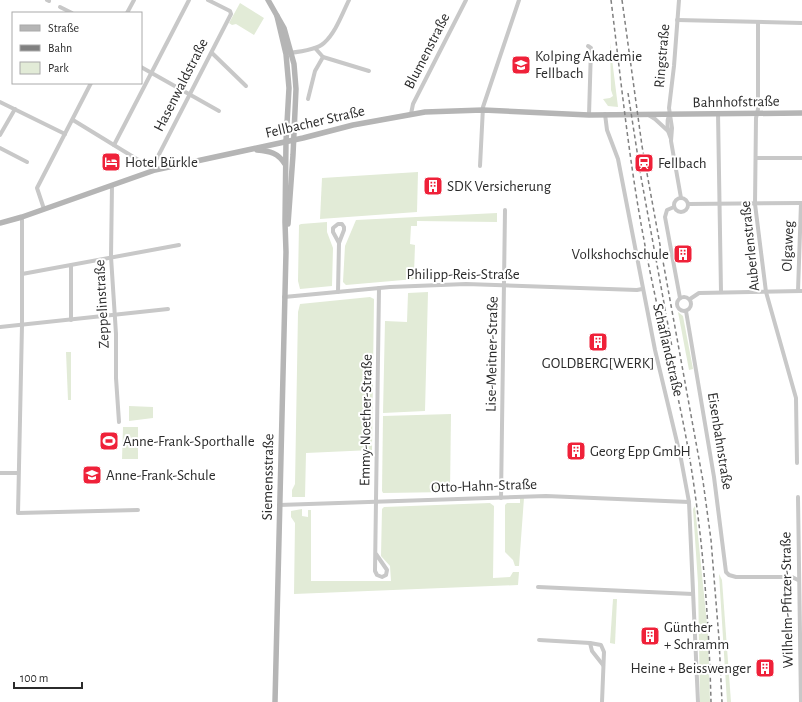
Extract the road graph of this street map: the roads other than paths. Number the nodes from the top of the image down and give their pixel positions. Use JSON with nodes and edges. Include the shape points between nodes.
{"nodes":[{"id":1,"x":134,"y":0,"type":"edge"},
{"id":2,"x":189,"y":0,"type":"edge"},
{"id":3,"x":208,"y":0,"type":"edge"},
{"id":4,"x":268,"y":0,"type":"edge"},
{"id":5,"x":349,"y":0,"type":"edge"},
{"id":6,"x":466,"y":0,"type":"edge"},
{"id":7,"x":519,"y":0,"type":"edge"},
{"id":8,"x":679,"y":0,"type":"edge"},
{"id":9,"x":60,"y":7,"type":"dead end"},
{"id":10,"x":70,"y":12,"type":"edge"},
{"id":11,"x":128,"y":12,"type":"edge"},
{"id":12,"x":677,"y":20,"type":"junction"},
{"id":13,"x":758,"y":22,"type":"junction"},
{"id":14,"x":802,"y":23,"type":"edge"},
{"id":15,"x":588,"y":46,"type":"dead end"},
{"id":16,"x":315,"y":48,"type":"junction"},
{"id":17,"x":212,"y":53,"type":"junction"},
{"id":18,"x":289,"y":53,"type":"junction"},
{"id":19,"x":323,"y":57,"type":"junction"},
{"id":20,"x":142,"y":68,"type":"edge"},
{"id":21,"x":369,"y":71,"type":"dead end"},
{"id":22,"x":151,"y":73,"type":"junction"},
{"id":23,"x":91,"y":84,"type":"edge"},
{"id":24,"x":246,"y":86,"type":"dead end"},
{"id":25,"x":190,"y":95,"type":"junction"},
{"id":26,"x":308,"y":99,"type":"dead end"},
{"id":27,"x":0,"y":102,"type":"edge"},
{"id":28,"x":15,"y":109,"type":"junction"},
{"id":29,"x":483,"y":110,"type":"junction"},
{"id":30,"x":219,"y":111,"type":"dead end"},
{"id":31,"x":718,"y":113,"type":"junction"},
{"id":32,"x":802,"y":113,"type":"edge"},
{"id":33,"x":411,"y":114,"type":"junction"},
{"id":34,"x":605,"y":114,"type":"junction"},
{"id":35,"x":646,"y":114,"type":"junction"},
{"id":36,"x":669,"y":114,"type":"junction"},
{"id":37,"x":757,"y":114,"type":"junction"},
{"id":38,"x":589,"y":115,"type":"junction"},
{"id":39,"x":73,"y":120,"type":"junction"},
{"id":40,"x":668,"y":131,"type":"junction"},
{"id":41,"x":65,"y":134,"type":"junction"},
{"id":42,"x":0,"y":135,"type":"edge"},
{"id":43,"x":294,"y":140,"type":"junction"},
{"id":44,"x":286,"y":141,"type":"junction"},
{"id":45,"x":672,"y":141,"type":"junction"},
{"id":46,"x":114,"y":145,"type":"junction"},
{"id":47,"x":0,"y":148,"type":"edge"},
{"id":48,"x":253,"y":149,"type":"junction"},
{"id":49,"x":756,"y":158,"type":"junction"},
{"id":50,"x":802,"y":158,"type":"edge"},
{"id":51,"x":27,"y":162,"type":"dead end"},
{"id":52,"x":286,"y":164,"type":"junction"},
{"id":53,"x":480,"y":166,"type":"dead end"},
{"id":54,"x":154,"y":169,"type":"junction"},
{"id":55,"x":112,"y":185,"type":"junction"},
{"id":56,"x":680,"y":198,"type":"junction"},
{"id":57,"x":720,"y":203,"type":"junction"},
{"id":58,"x":802,"y":203,"type":"edge"},
{"id":59,"x":689,"y":204,"type":"junction"},
{"id":60,"x":755,"y":204,"type":"junction"},
{"id":61,"x":674,"y":207,"type":"junction"},
{"id":62,"x":44,"y":209,"type":"junction"},
{"id":63,"x":505,"y":210,"type":"dead end"},
{"id":64,"x":22,"y":217,"type":"junction"},
{"id":65,"x":0,"y":223,"type":"edge"},
{"id":66,"x":339,"y":243,"type":"dead end"},
{"id":67,"x":179,"y":245,"type":"dead end"},
{"id":68,"x":286,"y":252,"type":"junction"},
{"id":69,"x":111,"y":257,"type":"junction"},
{"id":70,"x":71,"y":266,"type":"junction"},
{"id":71,"x":22,"y":274,"type":"junction"},
{"id":72,"x":505,"y":285,"type":"junction"},
{"id":73,"x":379,"y":288,"type":"junction"},
{"id":74,"x":642,"y":289,"type":"junction"},
{"id":75,"x":800,"y":291,"type":"edge"},
{"id":76,"x":338,"y":292,"type":"junction"},
{"id":77,"x":722,"y":292,"type":"junction"},
{"id":78,"x":766,"y":292,"type":"junction"},
{"id":79,"x":284,"y":297,"type":"junction"},
{"id":80,"x":680,"y":298,"type":"junction"},
{"id":81,"x":690,"y":299,"type":"junction"},
{"id":82,"x":168,"y":309,"type":"dead end"},
{"id":83,"x":686,"y":311,"type":"junction"},
{"id":84,"x":115,"y":315,"type":"junction"},
{"id":85,"x":71,"y":320,"type":"junction"},
{"id":86,"x":22,"y":325,"type":"junction"},
{"id":87,"x":0,"y":327,"type":"edge"},
{"id":88,"x":796,"y":398,"type":"junction"},
{"id":89,"x":802,"y":398,"type":"edge"},
{"id":90,"x":119,"y":422,"type":"dead end"},
{"id":91,"x":797,"y":463,"type":"dead end"},
{"id":92,"x":0,"y":473,"type":"edge"},
{"id":93,"x":18,"y":473,"type":"junction"},
{"id":94,"x":798,"y":497,"type":"dead end"},
{"id":95,"x":501,"y":498,"type":"junction"},
{"id":96,"x":377,"y":502,"type":"junction"},
{"id":97,"x":689,"y":502,"type":"junction"},
{"id":98,"x":279,"y":505,"type":"junction"},
{"id":99,"x":138,"y":510,"type":"dead end"},
{"id":100,"x":376,"y":554,"type":"junction"},
{"id":101,"x":798,"y":580,"type":"junction"},
{"id":102,"x":538,"y":587,"type":"dead end"},
{"id":103,"x":693,"y":594,"type":"junction"},
{"id":104,"x":801,"y":594,"type":"edge"},
{"id":105,"x":539,"y":640,"type":"dead end"},
{"id":106,"x":590,"y":643,"type":"junction"},
{"id":107,"x":603,"y":665,"type":"junction"},
{"id":108,"x":275,"y":702,"type":"edge"},
{"id":109,"x":602,"y":702,"type":"edge"},
{"id":110,"x":698,"y":702,"type":"edge"},
{"id":111,"x":801,"y":702,"type":"edge"}],
"edges":[{"from":1,"to":11,"type":"street"},
{"from":2,"to":22,"type":"street"},
{"from":3,"to":17,"type":"street","name":"Hasenwaldstraße","via":[[230,11],[231,14]]},
{"from":4,"to":18,"type":"main road","via":[[277,16]]},
{"from":5,"to":16,"type":"street","via":[[334,30],[324,44]]},
{"from":6,"to":33,"type":"street","name":"Blumenstraße","via":[[413,104]]},
{"from":7,"to":29,"type":"street"},
{"from":8,"to":12,"type":"street","name":"Ringstraße"},
{"from":9,"to":10,"type":"street"},
{"from":12,"to":13,"type":"street"},
{"from":12,"to":36,"type":"street","name":"Ringstraße"},
{"from":13,"to":14,"type":"street"},
{"from":13,"to":37,"type":"street","name":"Auberlenstraße"},
{"from":15,"to":38,"type":"street","via":[[591,48]]},
{"from":16,"to":18,"type":"street"},
{"from":16,"to":19,"type":"street"},
{"from":17,"to":24,"type":"street"},
{"from":17,"to":25,"type":"street","name":"Hasenwaldstraße"},
{"from":18,"to":43,"type":"main road","name":"Siemensstraße","via":[[294,64],[296,89]]},
{"from":18,"to":44,"type":"main road","name":"Siemensstraße"},
{"from":19,"to":21,"type":"street"},
{"from":19,"to":26,"type":"street","via":[[315,72]]},
{"from":20,"to":22,"type":"street"},
{"from":22,"to":25,"type":"street"},
{"from":22,"to":46,"type":"street"},
{"from":23,"to":39,"type":"street"},
{"from":25,"to":30,"type":"street"},
{"from":25,"to":54,"type":"street","name":"Hasenwaldstraße"},
{"from":27,"to":28,"type":"street"},
{"from":28,"to":41,"type":"street"},
{"from":28,"to":42,"type":"street"},
{"from":29,"to":33,"type":"main road","name":"Fellbacher Straße"},
{"from":29,"to":38,"type":"main road","name":"Fellbacher Straße"},
{"from":29,"to":53,"type":"street"},
{"from":31,"to":36,"type":"main road","name":"Bahnhofstraße"},
{"from":31,"to":37,"type":"main road","name":"Bahnhofstraße"},
{"from":31,"to":57,"type":"street"},
{"from":32,"to":37,"type":"main road","name":"Bahnhofstraße"},
{"from":33,"to":43,"type":"main road","name":"Fellbacher Straße"},
{"from":34,"to":35,"type":"main road","name":"Fellbacher Straße"},
{"from":34,"to":38,"type":"main road","name":"Fellbacher Straße"},
{"from":34,"to":74,"type":"street","name":"Schaflandstraße","via":[[607,130],[618,159]]},
{"from":35,"to":36,"type":"main road","name":"Fellbacher Straße"},
{"from":35,"to":40,"type":"street"},
{"from":36,"to":40,"type":"street"},
{"from":36,"to":45,"type":"street"},
{"from":37,"to":49,"type":"street","name":"Auberlenstraße"},
{"from":39,"to":41,"type":"street"},
{"from":39,"to":46,"type":"street"},
{"from":40,"to":45,"type":"street"},
{"from":41,"to":62,"type":"street","via":[[37,188]]},
{"from":43,"to":44,"type":"main road","name":"Fellbacher Straße"},
{"from":43,"to":68,"type":"main road","name":"Siemensstraße"},
{"from":44,"to":48,"type":"main road","name":"Fellbacher Straße"},
{"from":44,"to":52,"type":"main road","name":"Siemensstraße"},
{"from":45,"to":56,"type":"street"},
{"from":46,"to":54,"type":"street"},
{"from":47,"to":51,"type":"street"},
{"from":48,"to":52,"type":"main road","via":[[274,152]]},
{"from":48,"to":54,"type":"main road","name":"Fellbacher Straße"},
{"from":49,"to":50,"type":"street"},
{"from":49,"to":60,"type":"street","name":"Auberlenstraße"},
{"from":52,"to":68,"type":"main road","name":"Siemensstraße"},
{"from":54,"to":55,"type":"main road","name":"Fellbacher Straße"},
{"from":55,"to":62,"type":"main road","name":"Fellbacher Straße"},
{"from":55,"to":69,"type":"street","name":"Zeppelinstraße"},
{"from":56,"to":59,"type":"street","via":[[686,199]]},
{"from":56,"to":61,"type":"street","name":"Eisenbahnstraße","via":[[675,201]]},
{"from":57,"to":59,"type":"street"},
{"from":57,"to":60,"type":"street"},
{"from":57,"to":77,"type":"street"},
{"from":58,"to":60,"type":"street"},
{"from":58,"to":75,"type":"street","name":"Olgaweg"},
{"from":59,"to":61,"type":"street","via":[[683,212],[678,212]]},
{"from":60,"to":78,"type":"street","name":"Auberlenstraße"},
{"from":61,"to":80,"type":"street","name":"Eisenbahnstraße","via":[[667,210],[665,217]]},
{"from":62,"to":64,"type":"main road","name":"Fellbacher Straße"},
{"from":63,"to":72,"type":"street","name":"Lise-Meitner-Straße"},
{"from":64,"to":65,"type":"main road","name":"Fellbacher Straße"},
{"from":64,"to":71,"type":"street"},
{"from":66,"to":76,"type":"street"},
{"from":67,"to":69,"type":"street"},
{"from":68,"to":79,"type":"main road","name":"Siemensstraße"},
{"from":69,"to":70,"type":"street"},
{"from":69,"to":84,"type":"street","name":"Zeppelinstraße"},
{"from":70,"to":71,"type":"street"},
{"from":70,"to":85,"type":"street"},
{"from":71,"to":86,"type":"street"},
{"from":72,"to":73,"type":"street","name":"Philipp-Reis-Straße"},
{"from":72,"to":74,"type":"street","name":"Philipp-Reis-Straße"},
{"from":72,"to":95,"type":"street","name":"Lise-Meitner-Straße"},
{"from":73,"to":76,"type":"street","name":"Philipp-Reis-Straße"},
{"from":73,"to":96,"type":"street","name":"Emmy-Noether-Straße"},
{"from":74,"to":97,"type":"street","name":"Schaflandstraße"},
{"from":75,"to":78,"type":"street"},
{"from":76,"to":79,"type":"street","name":"Philipp-Reis-Straße"},
{"from":77,"to":78,"type":"street"},
{"from":77,"to":81,"type":"street","via":[[699,293]]},
{"from":78,"to":88,"type":"street","name":"Auberlenstraße"},
{"from":79,"to":98,"type":"main road","name":"Siemensstraße"},
{"from":80,"to":81,"type":"street"},
{"from":80,"to":83,"type":"street","name":"Eisenbahnstraße","via":[[677,306]]},
{"from":81,"to":83,"type":"street","name":"Eisenbahnstraße","via":[[691,306]]},
{"from":82,"to":84,"type":"street"},
{"from":83,"to":101,"type":"street","name":"Eisenbahnstraße","via":[[714,476],[725,568],[729,575],[739,577],[792,577]]},
{"from":84,"to":85,"type":"street"},
{"from":84,"to":90,"type":"street","name":"Zeppelinstraße"},
{"from":85,"to":86,"type":"street"},
{"from":86,"to":87,"type":"street"},
{"from":86,"to":93,"type":"street"},
{"from":88,"to":89,"type":"street"},
{"from":88,"to":91,"type":"street","name":"Auberlenstraße"},
{"from":92,"to":93,"type":"street"},
{"from":93,"to":99,"type":"street","via":[[18,513]]},
{"from":94,"to":101,"type":"street","name":"Wilhelm-Pfitzer-Straße"},
{"from":95,"to":96,"type":"street","name":"Otto-Hahn-Straße"},
{"from":95,"to":97,"type":"street","name":"Otto-Hahn-Straße","via":[[546,496]]},
{"from":96,"to":98,"type":"street","name":"Otto-Hahn-Straße"},
{"from":96,"to":100,"type":"street","name":"Emmy-Noether-Straße"},
{"from":97,"to":103,"type":"street","name":"Schaflandstraße"},
{"from":98,"to":108,"type":"main road","name":"Siemensstraße"},
{"from":100,"to":100,"type":"street","name":"Emmy-Noether-Straße","via":[[375,571],[382,577],[386,575],[387,570]]},
{"from":101,"to":104,"type":"street","name":"Wilhelm-Pfitzer-Straße"},
{"from":102,"to":103,"type":"street"},
{"from":103,"to":110,"type":"street","name":"Schaflandstraße"},
{"from":104,"to":111,"type":"street","name":"Wilhelm-Pfitzer-Straße"},
{"from":105,"to":106,"type":"street"},
{"from":106,"to":107,"type":"street","via":[[592,651]]},
{"from":106,"to":107,"type":"street","via":[[599,644],[603,648]]},
{"from":107,"to":109,"type":"street"}]}
